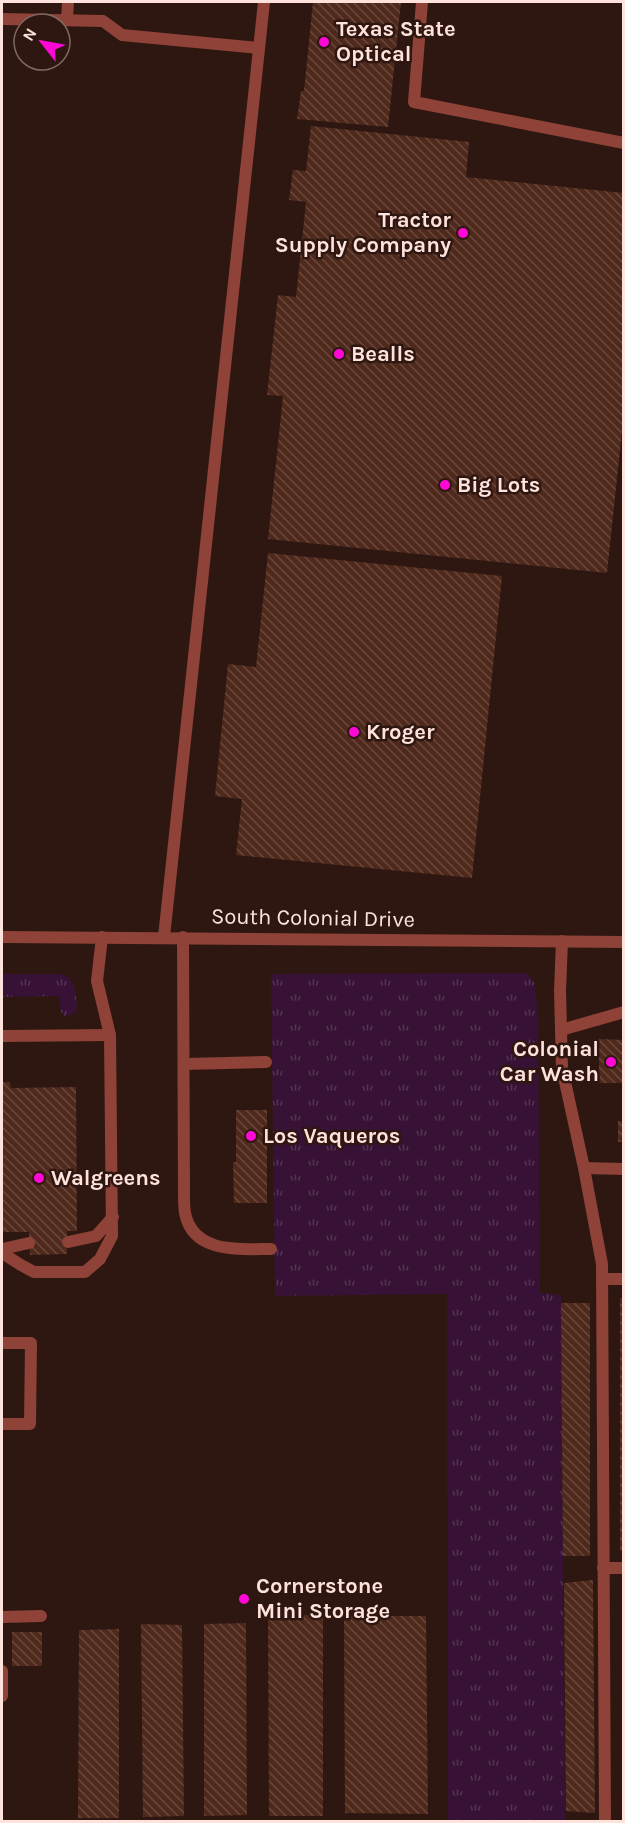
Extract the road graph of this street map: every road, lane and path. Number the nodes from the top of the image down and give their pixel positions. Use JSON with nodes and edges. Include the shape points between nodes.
{"nodes":[{"id":1,"x":264,"y":2,"type":"edge"},
{"id":2,"x":422,"y":2,"type":"edge"},
{"id":3,"x":72,"y":19,"type":"edge"},
{"id":4,"x":258,"y":48,"type":"junction"},
{"id":5,"x":624,"y":143,"type":"edge"},
{"id":6,"x":2,"y":937,"type":"edge"},
{"id":7,"x":102,"y":937,"type":"junction"},
{"id":8,"x":164,"y":937,"type":"junction"},
{"id":9,"x":183,"y":937,"type":"junction"},
{"id":10,"x":562,"y":941,"type":"junction"},
{"id":11,"x":624,"y":942,"type":"edge"},
{"id":12,"x":624,"y":1012,"type":"edge"},
{"id":13,"x":561,"y":1030,"type":"junction"},
{"id":14,"x":110,"y":1035,"type":"junction"},
{"id":15,"x":2,"y":1036,"type":"edge"},
{"id":16,"x":266,"y":1062,"type":"dead end"},
{"id":17,"x":184,"y":1064,"type":"junction"},
{"id":18,"x":584,"y":1167,"type":"junction"},
{"id":19,"x":624,"y":1169,"type":"edge"},
{"id":20,"x":112,"y":1217,"type":"junction"},
{"id":21,"x":68,"y":1242,"type":"dead end"},
{"id":22,"x":29,"y":1243,"type":"dead end"},
{"id":23,"x":271,"y":1249,"type":"dead end"},
{"id":24,"x":2,"y":1251,"type":"edge"},
{"id":25,"x":602,"y":1279,"type":"junction"},
{"id":26,"x":624,"y":1279,"type":"edge"},
{"id":27,"x":2,"y":1343,"type":"edge"},
{"id":28,"x":2,"y":1424,"type":"edge"},
{"id":29,"x":603,"y":1568,"type":"junction"},
{"id":30,"x":624,"y":1568,"type":"edge"},
{"id":31,"x":41,"y":1616,"type":"dead end"},
{"id":32,"x":2,"y":1617,"type":"edge"},
{"id":33,"x":2,"y":1671,"type":"edge"},
{"id":34,"x":2,"y":1696,"type":"edge"},
{"id":35,"x":604,"y":1821,"type":"edge"}],
"edges":[{"from":1,"to":4,"type":"street"},
{"from":2,"to":5,"type":"street","via":[[414,102]]},
{"from":3,"to":4,"type":"street","via":[[103,21],[122,35]]},
{"from":4,"to":8,"type":"street"},
{"from":6,"to":7,"type":"street","name":"South Colonial Drive"},
{"from":7,"to":8,"type":"street","name":"South Colonial Drive"},
{"from":7,"to":14,"type":"street","via":[[97,981]]},
{"from":8,"to":9,"type":"street","name":"South Colonial Drive"},
{"from":9,"to":10,"type":"street","name":"South Colonial Drive"},
{"from":9,"to":17,"type":"street"},
{"from":10,"to":11,"type":"street","name":"South Colonial Drive"},
{"from":10,"to":13,"type":"street"},
{"from":12,"to":13,"type":"street"},
{"from":13,"to":18,"type":"street","via":[[561,1068]]},
{"from":14,"to":15,"type":"street"},
{"from":14,"to":20,"type":"street"},
{"from":16,"to":17,"type":"street"},
{"from":17,"to":23,"type":"street","via":[[184,1194],[190,1226],[198,1237],[212,1245]]},
{"from":18,"to":19,"type":"street"},
{"from":18,"to":25,"type":"street"},
{"from":20,"to":21,"type":"street","via":[[96,1236]]},
{"from":20,"to":24,"type":"street","via":[[112,1236],[100,1259],[85,1272],[34,1272]]},
{"from":22,"to":24,"type":"street"},
{"from":25,"to":26,"type":"street"},
{"from":25,"to":29,"type":"street"},
{"from":27,"to":28,"type":"street","via":[[31,1343],[30,1424]]},
{"from":29,"to":30,"type":"street"},
{"from":29,"to":35,"type":"street"},
{"from":31,"to":32,"type":"street"},
{"from":33,"to":34,"type":"street"}]}
